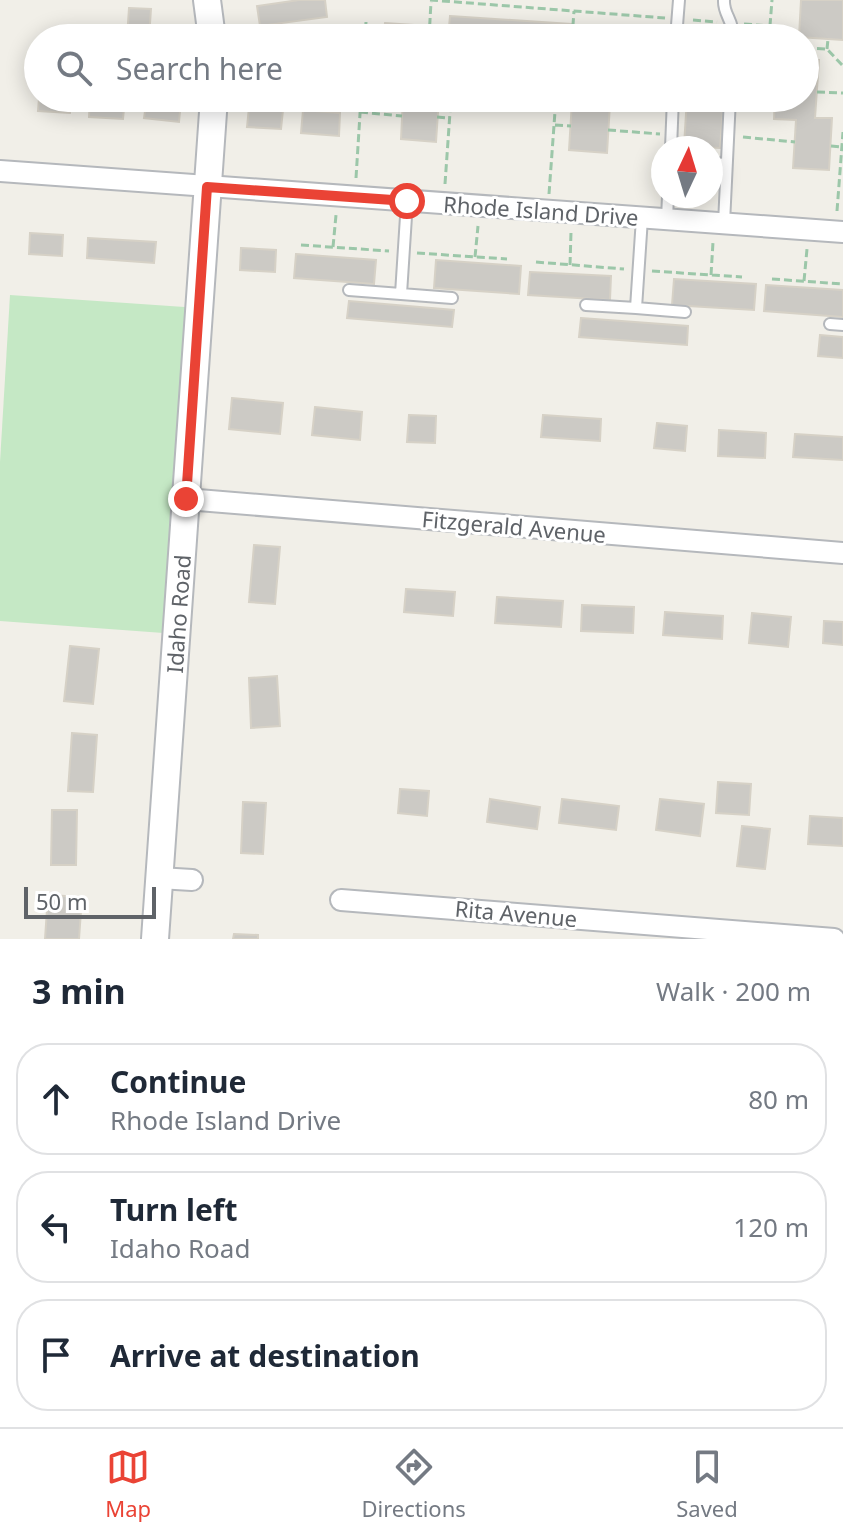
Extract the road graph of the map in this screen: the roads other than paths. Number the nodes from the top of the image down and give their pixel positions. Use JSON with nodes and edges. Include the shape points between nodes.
{"nodes":[{"id":1,"x":207,"y":0,"type":"edge"},
{"id":2,"x":679,"y":0,"type":"edge"},
{"id":3,"x":724,"y":0,"type":"edge"},
{"id":4,"x":210,"y":24,"type":"edge"},
{"id":5,"x":677,"y":24,"type":"edge"},
{"id":6,"x":734,"y":24,"type":"edge"},
{"id":7,"x":213,"y":112,"type":"edge"},
{"id":8,"x":672,"y":112,"type":"edge"},
{"id":9,"x":729,"y":112,"type":"edge"},
{"id":10,"x":671,"y":136,"type":"edge"},
{"id":11,"x":723,"y":164,"type":"edge"},
{"id":12,"x":726,"y":164,"type":"junction"},
{"id":13,"x":0,"y":171,"type":"edge"},
{"id":14,"x":207,"y":187,"type":"junction"},
{"id":15,"x":407,"y":201,"type":"junction"},
{"id":16,"x":667,"y":208,"type":"edge"},
{"id":17,"x":642,"y":218,"type":"junction"},
{"id":18,"x":667,"y":219,"type":"junction"},
{"id":19,"x":719,"y":223,"type":"junction"},
{"id":20,"x":839,"y":232,"type":"edge"},
{"id":21,"x":349,"y":290,"type":"dead end"},
{"id":22,"x":401,"y":294,"type":"junction"},
{"id":23,"x":452,"y":298,"type":"dead end"},
{"id":24,"x":586,"y":305,"type":"dead end"},
{"id":25,"x":636,"y":308,"type":"junction"},
{"id":26,"x":685,"y":312,"type":"dead end"},
{"id":27,"x":830,"y":324,"type":"dead end"},
{"id":28,"x":843,"y":325,"type":"edge"},
{"id":29,"x":186,"y":499,"type":"junction"},
{"id":30,"x":843,"y":553,"type":"edge"},
{"id":31,"x":159,"y":878,"type":"junction"},
{"id":32,"x":192,"y":880,"type":"dead end"},
{"id":33,"x":341,"y":900,"type":"dead end"},
{"id":34,"x":155,"y":939,"type":"edge"},
{"id":35,"x":834,"y":939,"type":"edge"}],
"edges":[{"from":1,"to":4,"type":"street"},
{"from":2,"to":5,"type":"lane"},
{"from":3,"to":6,"type":"lane"},
{"from":7,"to":14,"type":"street","name":"Idaho Road"},
{"from":8,"to":10,"type":"lane"},
{"from":9,"to":12,"type":"lane"},
{"from":11,"to":12,"type":"lane"},
{"from":12,"to":19,"type":"lane"},
{"from":13,"to":14,"type":"street","name":"Rhode Island Drive"},
{"from":14,"to":15,"type":"street","name":"Rhode Island Drive"},
{"from":14,"to":29,"type":"street","name":"Idaho Road"},
{"from":15,"to":17,"type":"street","name":"Rhode Island Drive"},
{"from":15,"to":22,"type":"lane"},
{"from":16,"to":18,"type":"lane"},
{"from":17,"to":18,"type":"street","name":"Rhode Island Drive"},
{"from":17,"to":25,"type":"lane"},
{"from":18,"to":19,"type":"street","name":"Rhode Island Drive"},
{"from":19,"to":20,"type":"street","name":"Rhode Island Drive"},
{"from":21,"to":22,"type":"lane"},
{"from":22,"to":23,"type":"lane"},
{"from":24,"to":25,"type":"lane"},
{"from":25,"to":26,"type":"lane"},
{"from":27,"to":28,"type":"lane"},
{"from":29,"to":30,"type":"street","name":"Fitzgerald Avenue"},
{"from":29,"to":31,"type":"street","name":"Idaho Road"},
{"from":31,"to":32,"type":"street"},
{"from":31,"to":34,"type":"street","name":"Idaho Road"},
{"from":33,"to":35,"type":"street","name":"Rita Avenue"}]}
